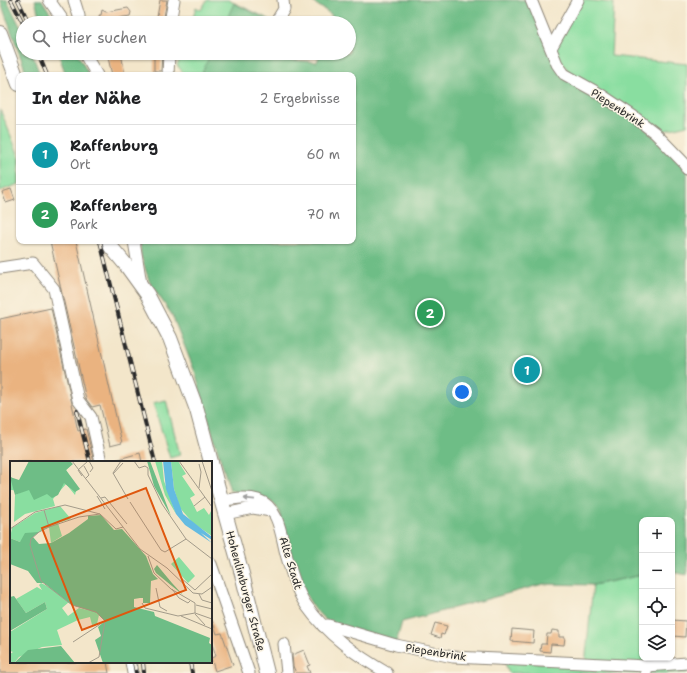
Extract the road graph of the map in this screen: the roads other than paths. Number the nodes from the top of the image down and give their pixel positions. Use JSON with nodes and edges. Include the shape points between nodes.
{"nodes":[{"id":1,"x":48,"y":0,"type":"edge"},
{"id":2,"x":74,"y":0,"type":"edge"},
{"id":3,"x":174,"y":0,"type":"edge"},
{"id":4,"x":284,"y":0,"type":"edge"},
{"id":5,"x":578,"y":0,"type":"edge"},
{"id":6,"x":534,"y":1,"type":"edge"},
{"id":7,"x":60,"y":16,"type":"edge"},
{"id":8,"x":79,"y":16,"type":"edge"},
{"id":9,"x":171,"y":16,"type":"edge"},
{"id":10,"x":280,"y":16,"type":"edge"},
{"id":11,"x":0,"y":33,"type":"edge"},
{"id":12,"x":550,"y":48,"type":"junction"},
{"id":13,"x":88,"y":60,"type":"edge"},
{"id":14,"x":169,"y":60,"type":"edge"},
{"id":15,"x":95,"y":72,"type":"edge"},
{"id":16,"x":168,"y":72,"type":"edge"},
{"id":17,"x":16,"y":76,"type":"edge"},
{"id":18,"x":687,"y":169,"type":"edge"},
{"id":19,"x":109,"y":244,"type":"edge"},
{"id":20,"x":134,"y":244,"type":"edge"},
{"id":21,"x":0,"y":268,"type":"edge"},
{"id":22,"x":141,"y":286,"type":"junction"},
{"id":23,"x":101,"y":461,"type":"edge"},
{"id":24,"x":211,"y":461,"type":"edge"},
{"id":25,"x":212,"y":466,"type":"edge"},
{"id":26,"x":221,"y":501,"type":"junction"},
{"id":27,"x":272,"y":511,"type":"junction"},
{"id":28,"x":225,"y":514,"type":"junction"},
{"id":29,"x":212,"y":567,"type":"edge"},
{"id":30,"x":323,"y":626,"type":"junction"},
{"id":31,"x":284,"y":644,"type":"dead end"},
{"id":32,"x":131,"y":663,"type":"edge"},
{"id":33,"x":687,"y":663,"type":"edge"},
{"id":34,"x":647,"y":670,"type":"edge"},
{"id":35,"x":133,"y":673,"type":"edge"},
{"id":36,"x":249,"y":673,"type":"edge"},
{"id":37,"x":267,"y":673,"type":"edge"},
{"id":38,"x":287,"y":673,"type":"edge"},
{"id":39,"x":387,"y":673,"type":"edge"}],
"edges":[{"from":1,"to":7,"type":"street"},
{"from":2,"to":8,"type":"street"},
{"from":3,"to":9,"type":"street"},
{"from":4,"to":10,"type":"street","via":[[284,9]]},
{"from":5,"to":12,"type":"street"},
{"from":6,"to":12,"type":"street","name":"Piepenbrink"},
{"from":11,"to":17,"type":"main road"},
{"from":12,"to":18,"type":"street","name":"Piepenbrink","via":[[564,74],[633,116],[655,133]]},
{"from":13,"to":15,"type":"street"},
{"from":14,"to":16,"type":"street"},
{"from":19,"to":22,"type":"main road","name":"Hohenlimburger Straße"},
{"from":20,"to":22,"type":"street","name":"Hohenlimburger Straße"},
{"from":21,"to":23,"type":"street","via":[[33,263],[54,289],[78,400],[91,417]]},
{"from":22,"to":24,"type":"main road","name":"Hohenlimburger Straße","via":[[170,338],[184,373]]},
{"from":25,"to":26,"type":"main road","name":"Hohenlimburger Straße"},
{"from":27,"to":26,"type":"street","one_way":true,"via":[[258,500],[239,498]]},
{"from":26,"to":28,"type":"main road","name":"Hohenlimburger Straße"},
{"from":27,"to":28,"type":"street","via":[[253,508]]},
{"from":27,"to":30,"type":"street","name":"Alte Stadt","via":[[280,528],[300,593]]},
{"from":28,"to":37,"type":"main road","name":"Hohenlimburger Straße"},
{"from":29,"to":36,"type":"street","name":"Hohenlimburger Straße"},
{"from":30,"to":34,"type":"street","name":"Piepenbrink","via":[[328,625],[396,645],[453,657]]},
{"from":30,"to":39,"type":"street","name":"Alte Stadt","via":[[350,650]]},
{"from":31,"to":38,"type":"street","name":"Hohenlimburger Straße"},
{"from":32,"to":35,"type":"street"},
{"from":33,"to":34,"type":"street","name":"Piepenbrink"}]}
